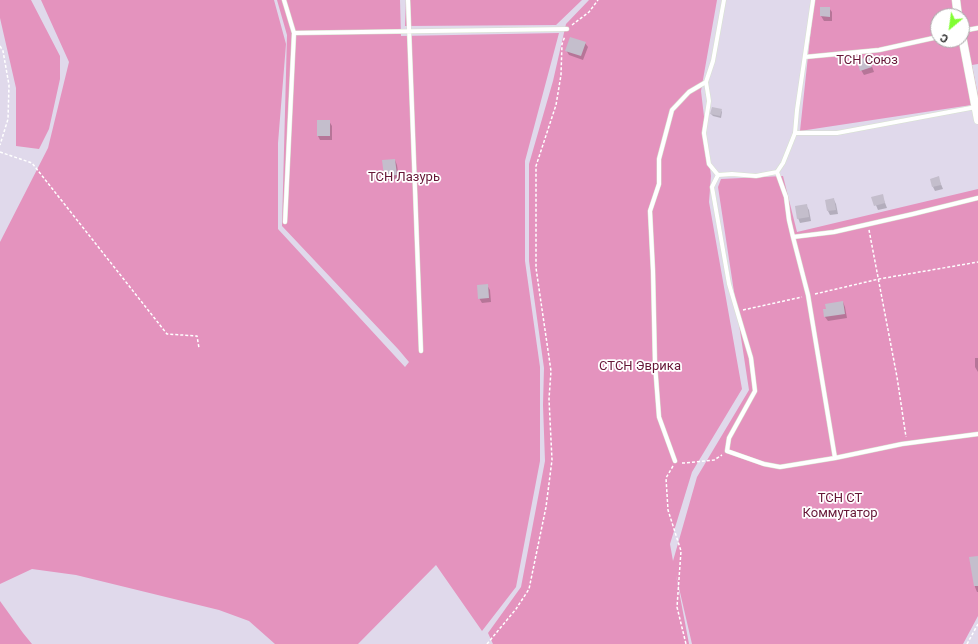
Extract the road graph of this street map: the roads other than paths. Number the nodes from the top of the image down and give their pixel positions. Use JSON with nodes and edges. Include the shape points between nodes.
{"nodes":[{"id":1,"x":284,"y":0,"type":"edge"},
{"id":2,"x":408,"y":0,"type":"edge"},
{"id":3,"x":724,"y":0,"type":"edge"},
{"id":4,"x":813,"y":0,"type":"edge"},
{"id":5,"x":567,"y":29,"type":"road end"},
{"id":6,"x":410,"y":32,"type":"junction"},
{"id":7,"x":294,"y":34,"type":"junction"},
{"id":8,"x":930,"y":39,"type":"edge"},
{"id":9,"x":965,"y":48,"type":"edge"},
{"id":10,"x":805,"y":57,"type":"junction"},
{"id":11,"x":706,"y":82,"type":"junction"},
{"id":12,"x":977,"y":107,"type":"edge"},
{"id":13,"x":978,"y":120,"type":"edge"},
{"id":14,"x":795,"y":133,"type":"junction"},
{"id":15,"x":777,"y":172,"type":"junction"},
{"id":16,"x":718,"y":175,"type":"junction"},
{"id":17,"x":978,"y":198,"type":"edge"},
{"id":18,"x":285,"y":222,"type":"dead end"},
{"id":19,"x":793,"y":237,"type":"junction"},
{"id":20,"x":421,"y":351,"type":"dead end"},
{"id":21,"x":978,"y":434,"type":"edge"},
{"id":22,"x":835,"y":458,"type":"junction"},
{"id":23,"x":675,"y":461,"type":"road end"}],
"edges":[{"from":1,"to":7,"type":"lane"},
{"from":2,"to":6,"type":"lane"},
{"from":3,"to":11,"type":"lane","via":[[713,61]]},
{"from":4,"to":10,"type":"lane"},
{"from":5,"to":6,"type":"lane"},
{"from":6,"to":7,"type":"lane"},
{"from":6,"to":20,"type":"lane"},
{"from":7,"to":18,"type":"lane"},
{"from":8,"to":10,"type":"lane","via":[[879,50]]},
{"from":9,"to":12,"type":"street"},
{"from":10,"to":14,"type":"lane"},
{"from":11,"to":16,"type":"lane","via":[[709,100],[704,133],[710,164]]},
{"from":11,"to":23,"type":"lane","via":[[689,92],[672,110],[659,159],[659,184],[650,211],[659,417]]},
{"from":12,"to":13,"type":"street"},
{"from":12,"to":14,"type":"lane","via":[[837,133]]},
{"from":14,"to":15,"type":"lane"},
{"from":15,"to":16,"type":"lane","via":[[756,176]]},
{"from":15,"to":19,"type":"lane","via":[[786,197]]},
{"from":16,"to":22,"type":"lane","via":[[712,187],[730,284],[751,358],[754,391],[730,438],[727,451],[780,467]]},
{"from":17,"to":19,"type":"lane","via":[[834,232]]},
{"from":19,"to":22,"type":"lane","via":[[808,295]]},
{"from":21,"to":22,"type":"lane"}]}
